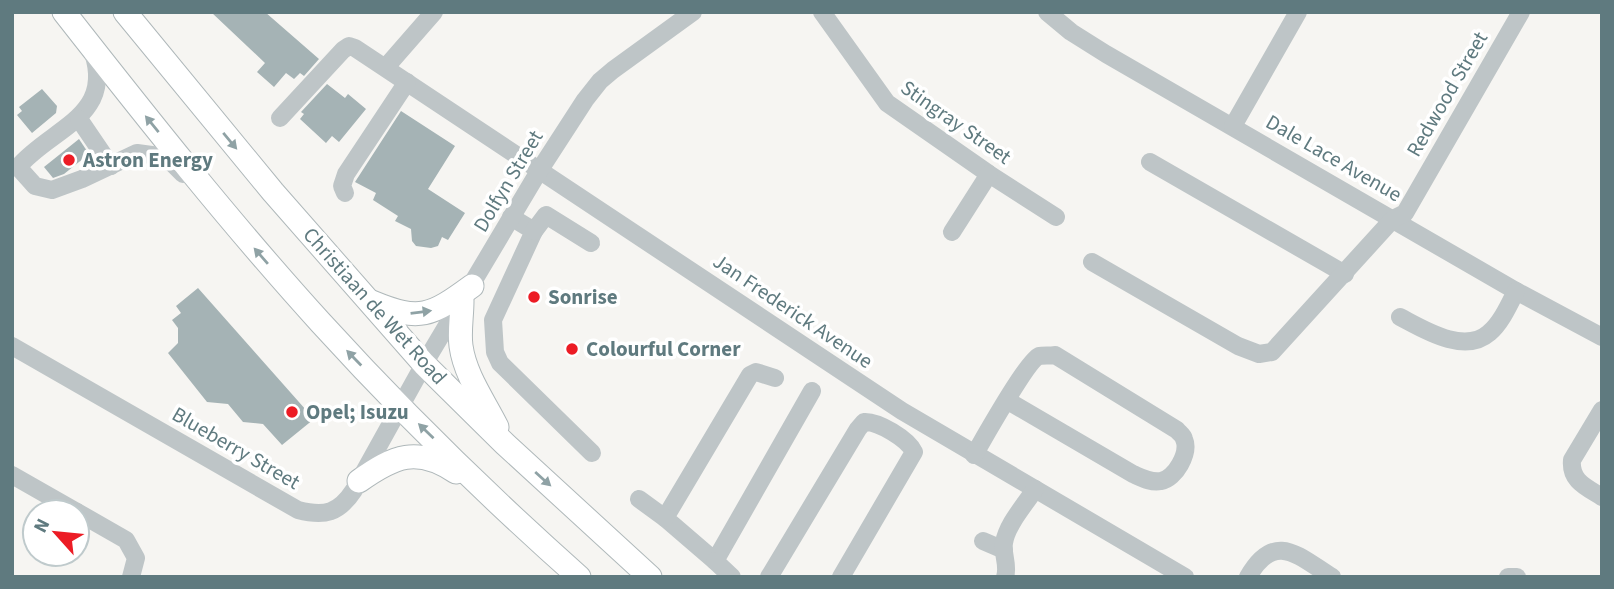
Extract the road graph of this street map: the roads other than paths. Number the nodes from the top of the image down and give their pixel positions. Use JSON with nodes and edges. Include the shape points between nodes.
{"nodes":[{"id":1,"x":64,"y":12,"type":"edge"},
{"id":2,"x":125,"y":12,"type":"edge"},
{"id":3,"x":434,"y":12,"type":"edge"},
{"id":4,"x":693,"y":12,"type":"edge"},
{"id":5,"x":822,"y":12,"type":"edge"},
{"id":6,"x":1047,"y":12,"type":"edge"},
{"id":7,"x":1298,"y":12,"type":"edge"},
{"id":8,"x":1521,"y":12,"type":"edge"},
{"id":9,"x":89,"y":45,"type":"junction"},
{"id":10,"x":386,"y":67,"type":"junction"},
{"id":11,"x":407,"y":82,"type":"junction"},
{"id":12,"x":280,"y":118,"type":"dead end"},
{"id":13,"x":79,"y":119,"type":"junction"},
{"id":14,"x":1233,"y":126,"type":"junction"},
{"id":15,"x":1150,"y":162,"type":"dead end"},
{"id":16,"x":111,"y":166,"type":"junction"},
{"id":17,"x":539,"y":170,"type":"junction"},
{"id":18,"x":14,"y":171,"type":"edge"},
{"id":19,"x":989,"y":174,"type":"junction"},
{"id":20,"x":345,"y":194,"type":"dead end"},
{"id":21,"x":511,"y":217,"type":"junction"},
{"id":22,"x":1056,"y":217,"type":"dead end"},
{"id":23,"x":1393,"y":219,"type":"junction"},
{"id":24,"x":534,"y":232,"type":"junction"},
{"id":25,"x":953,"y":232,"type":"dead end"},
{"id":26,"x":242,"y":234,"type":"junction"},
{"id":27,"x":591,"y":243,"type":"dead end"},
{"id":28,"x":1092,"y":262,"type":"dead end"},
{"id":29,"x":1345,"y":274,"type":"junction"},
{"id":30,"x":1516,"y":291,"type":"junction"},
{"id":31,"x":467,"y":294,"type":"junction"},
{"id":32,"x":365,"y":300,"type":"junction"},
{"id":33,"x":1400,"y":317,"type":"dead end"},
{"id":34,"x":1602,"y":337,"type":"edge"},
{"id":35,"x":12,"y":346,"type":"edge"},
{"id":36,"x":424,"y":364,"type":"junction"},
{"id":37,"x":775,"y":378,"type":"dead end"},
{"id":38,"x":812,"y":391,"type":"dead end"},
{"id":39,"x":1008,"y":401,"type":"junction"},
{"id":40,"x":401,"y":407,"type":"junction"},
{"id":41,"x":1601,"y":415,"type":"edge"},
{"id":42,"x":505,"y":444,"type":"junction"},
{"id":43,"x":592,"y":453,"type":"dead end"},
{"id":44,"x":974,"y":455,"type":"junction"},
{"id":45,"x":12,"y":475,"type":"edge"},
{"id":46,"x":359,"y":481,"type":"junction"},
{"id":47,"x":1035,"y":489,"type":"junction"},
{"id":48,"x":488,"y":493,"type":"junction"},
{"id":49,"x":1602,"y":497,"type":"edge"},
{"id":50,"x":52,"y":498,"type":"edge"},
{"id":51,"x":639,"y":499,"type":"dead end"},
{"id":52,"x":665,"y":518,"type":"junction"},
{"id":53,"x":91,"y":520,"type":"edge"},
{"id":54,"x":983,"y":541,"type":"dead end"},
{"id":55,"x":1004,"y":550,"type":"junction"},
{"id":56,"x":715,"y":561,"type":"junction"},
{"id":57,"x":1008,"y":576,"type":"edge"},
{"id":58,"x":131,"y":577,"type":"edge"},
{"id":59,"x":579,"y":577,"type":"edge"},
{"id":60,"x":650,"y":577,"type":"edge"},
{"id":61,"x":732,"y":577,"type":"edge"},
{"id":62,"x":769,"y":577,"type":"edge"},
{"id":63,"x":841,"y":577,"type":"edge"},
{"id":64,"x":1185,"y":577,"type":"edge"},
{"id":65,"x":1248,"y":577,"type":"edge"},
{"id":66,"x":1332,"y":577,"type":"edge"},
{"id":67,"x":1508,"y":577,"type":"edge"},
{"id":68,"x":1517,"y":577,"type":"edge"}],
"edges":[{"from":1,"to":9,"type":"main road"},
{"from":2,"to":32,"type":"main road","name":"Christiaan de Wet Road","one_way":true},
{"from":3,"to":10,"type":"street"},
{"from":4,"to":17,"type":"street","name":"Dolfyn Street","via":[[600,82]]},
{"from":5,"to":19,"type":"street","name":"Stingray Street","via":[[887,103]]},
{"from":6,"to":14,"type":"street","name":"Dale Lace Avenue","via":[[1105,54]]},
{"from":7,"to":14,"type":"street"},
{"from":8,"to":23,"type":"street","name":"Redwood Street","via":[[1405,213]]},
{"from":9,"to":13,"type":"street","via":[[98,71],[98,89]]},
{"from":26,"to":9,"type":"main road","one_way":true},
{"from":10,"to":11,"type":"street","name":"Jan Frederick Avenue"},
{"from":10,"to":12,"type":"street","name":"Jan Frederick Avenue","via":[[349,46]]},
{"from":11,"to":17,"type":"street","name":"Jan Frederick Avenue"},
{"from":11,"to":20,"type":"street","via":[[346,174]]},
{"from":13,"to":16,"type":"street"},
{"from":13,"to":18,"type":"street"},
{"from":14,"to":23,"type":"street","name":"Dale Lace Avenue"},
{"from":15,"to":29,"type":"street"},
{"from":16,"to":18,"type":"street","via":[[51,190],[35,186]]},
{"from":16,"to":26,"type":"street","via":[[138,153],[171,162]]},
{"from":17,"to":21,"type":"street","name":"Dolfyn Street"},
{"from":17,"to":44,"type":"street","name":"Jan Frederick Avenue"},
{"from":19,"to":22,"type":"street","name":"Stingray Street"},
{"from":19,"to":25,"type":"street"},
{"from":21,"to":24,"type":"street"},
{"from":21,"to":31,"type":"street","name":"Dolfyn Street"},
{"from":23,"to":29,"type":"street","name":"Redwood Street"},
{"from":23,"to":30,"type":"street","name":"Dale Lace Avenue"},
{"from":24,"to":27,"type":"street","via":[[546,215]]},
{"from":24,"to":43,"type":"street","via":[[493,320],[495,352],[500,363]]},
{"from":40,"to":26,"type":"main road","one_way":true},
{"from":28,"to":29,"type":"street","name":"Redwood Street","via":[[1259,354],[1272,352]]},
{"from":30,"to":33,"type":"street","via":[[1491,331],[1480,338],[1450,341]]},
{"from":30,"to":34,"type":"street","name":"Dale Lace Avenue"},
{"from":32,"to":31,"type":"main road","one_way":true,"via":[[399,314],[426,313]]},
{"from":31,"to":36,"type":"street","name":"Dolfyn Street"},
{"from":31,"to":42,"type":"main road","via":[[462,353]]},
{"from":32,"to":36,"type":"main road","name":"Christiaan de Wet Road"},
{"from":35,"to":46,"type":"street","name":"Blueberry Street","via":[[298,510],[334,510],[345,503]]},
{"from":36,"to":40,"type":"street","name":"Dolfyn Street"},
{"from":36,"to":42,"type":"main road","name":"Christiaan de Wet Road"},
{"from":37,"to":52,"type":"street","via":[[756,372],[750,375]]},
{"from":38,"to":56,"type":"street"},
{"from":39,"to":39,"type":"street","via":[[1031,363],[1039,356],[1055,355],[1177,430],[1185,440],[1185,452],[1172,475],[1164,481],[1151,481]]},
{"from":39,"to":44,"type":"street"},
{"from":40,"to":46,"type":"street","name":"Blueberry Street"},
{"from":48,"to":40,"type":"main road","one_way":true},
{"from":41,"to":49,"type":"street","via":[[1572,467],[1578,482]]},
{"from":42,"to":60,"type":"main road","name":"Christiaan de Wet Road","one_way":true},
{"from":44,"to":47,"type":"street","name":"Jan Frederick Avenue"},
{"from":45,"to":50,"type":"street"},
{"from":46,"to":48,"type":"main road","via":[[391,461],[424,456]]},
{"from":47,"to":55,"type":"street","via":[[1010,529]]},
{"from":47,"to":64,"type":"street","name":"Jan Frederick Avenue"},
{"from":48,"to":59,"type":"main road"},
{"from":51,"to":52,"type":"street"},
{"from":52,"to":56,"type":"street"},
{"from":53,"to":58,"type":"street","via":[[126,540],[136,558]]},
{"from":54,"to":55,"type":"street"},
{"from":55,"to":57,"type":"street"},
{"from":56,"to":61,"type":"street"},
{"from":62,"to":63,"type":"street","via":[[858,429],[871,422],[906,442],[914,452]]},
{"from":65,"to":66,"type":"street","via":[[1257,561],[1281,549]]},
{"from":67,"to":68,"type":"street"}]}
